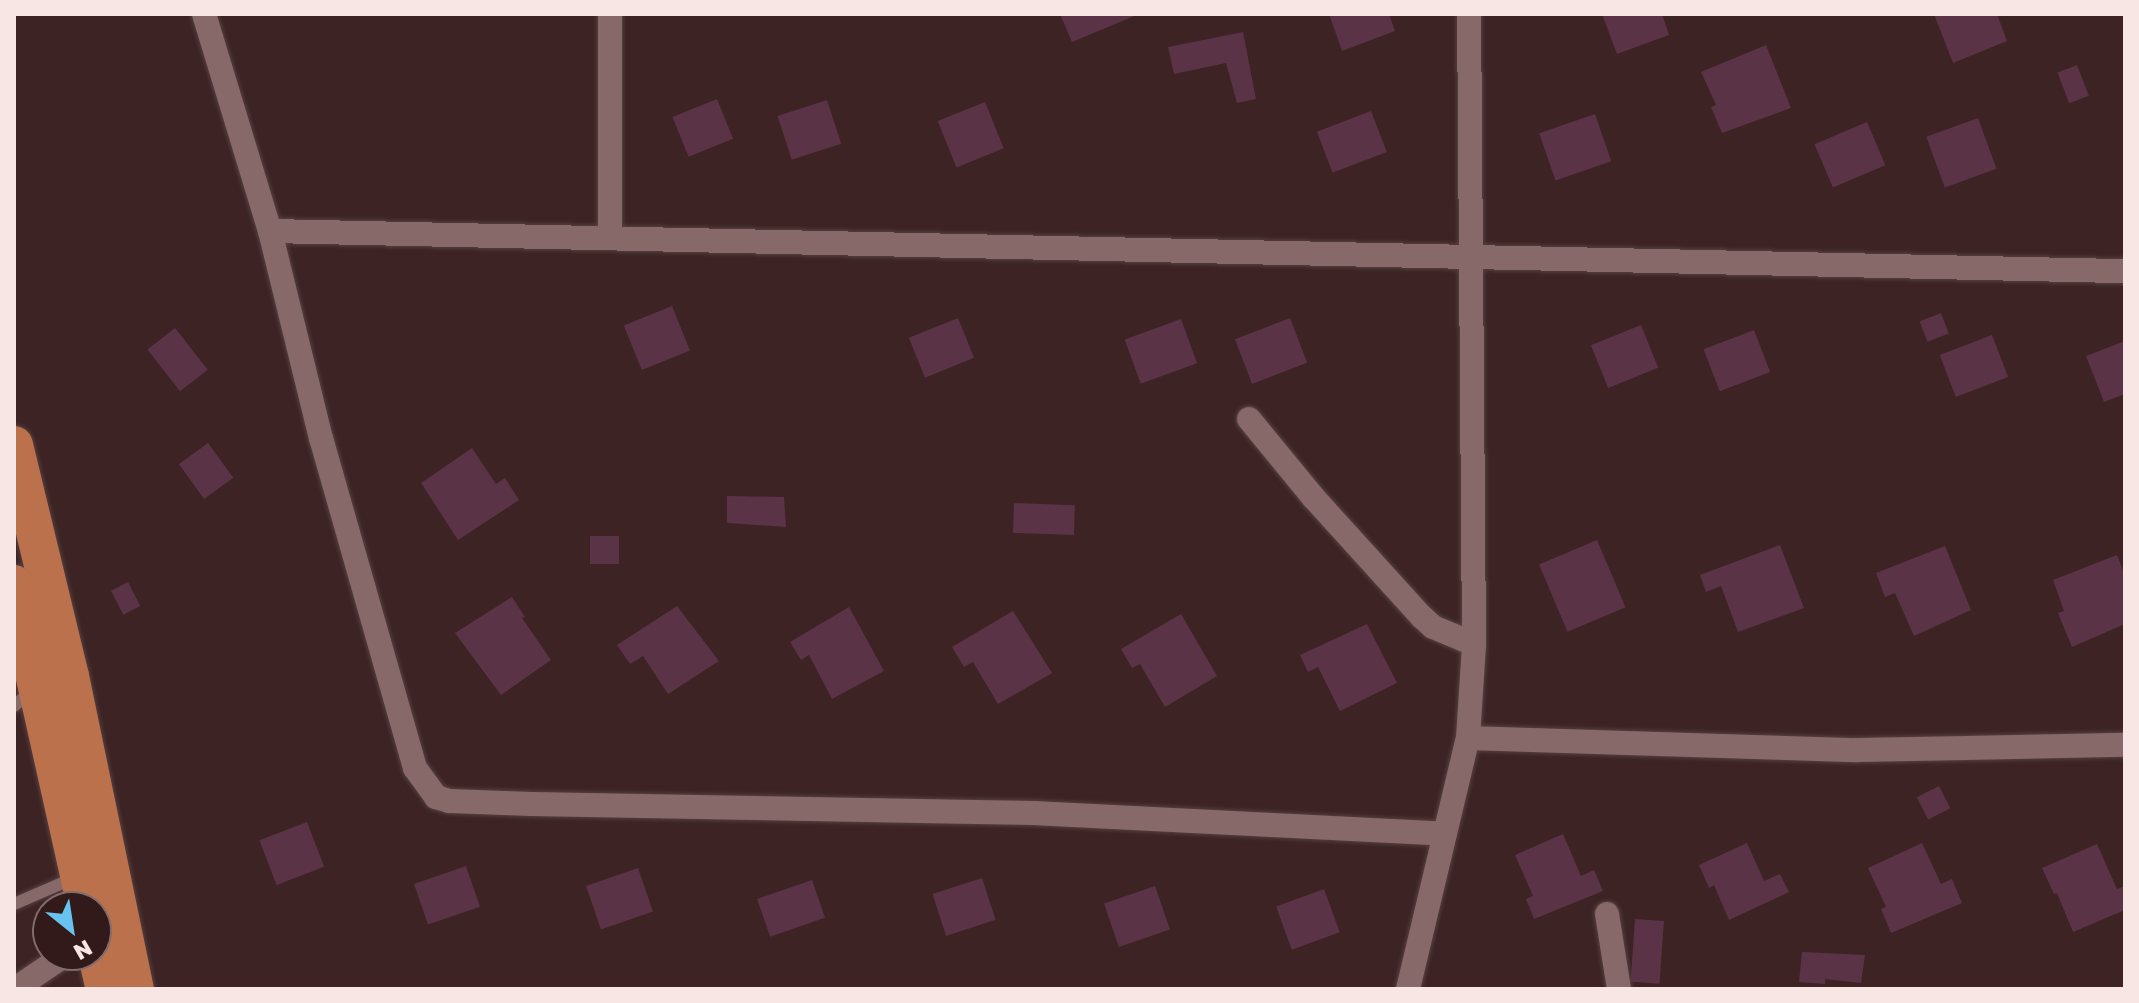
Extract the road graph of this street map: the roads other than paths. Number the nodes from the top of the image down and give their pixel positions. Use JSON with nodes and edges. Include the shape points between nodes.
{"nodes":[{"id":1,"x":204,"y":14,"type":"edge"},
{"id":2,"x":610,"y":14,"type":"edge"},
{"id":3,"x":1469,"y":14,"type":"edge"},
{"id":4,"x":270,"y":231,"type":"junction"},
{"id":5,"x":610,"y":238,"type":"junction"},
{"id":6,"x":1470,"y":254,"type":"junction"},
{"id":7,"x":2125,"y":271,"type":"edge"},
{"id":8,"x":1249,"y":419,"type":"dead end"},
{"id":9,"x":14,"y":445,"type":"edge"},
{"id":10,"x":14,"y":584,"type":"edge"},
{"id":11,"x":1474,"y":644,"type":"junction"},
{"id":12,"x":38,"y":680,"type":"edge"},
{"id":13,"x":1468,"y":738,"type":"junction"},
{"id":14,"x":2125,"y":745,"type":"edge"},
{"id":15,"x":1444,"y":834,"type":"junction"},
{"id":16,"x":82,"y":891,"type":"edge"},
{"id":17,"x":1607,"y":914,"type":"dead end"},
{"id":18,"x":41,"y":971,"type":"edge"},
{"id":19,"x":15,"y":989,"type":"edge"},
{"id":20,"x":135,"y":989,"type":"edge"},
{"id":21,"x":1408,"y":989,"type":"edge"},
{"id":22,"x":1619,"y":989,"type":"edge"}],
"edges":[{"from":1,"to":4,"type":"street"},
{"from":2,"to":5,"type":"street"},
{"from":3,"to":6,"type":"street"},
{"from":4,"to":5,"type":"street"},
{"from":4,"to":15,"type":"street","via":[[321,438],[415,768],[436,797],[532,804],[1035,813]]},
{"from":5,"to":6,"type":"street"},
{"from":6,"to":7,"type":"street"},
{"from":6,"to":11,"type":"street"},
{"from":8,"to":11,"type":"street","via":[[1422,617]]},
{"from":9,"to":12,"type":"main road"},
{"from":10,"to":12,"type":"main road"},
{"from":11,"to":13,"type":"street"},
{"from":12,"to":16,"type":"main road"},
{"from":12,"to":20,"type":"main road"},
{"from":13,"to":14,"type":"street","via":[[1857,750]]},
{"from":13,"to":15,"type":"street"},
{"from":15,"to":21,"type":"street"},
{"from":17,"to":22,"type":"street"},
{"from":18,"to":19,"type":"street"}]}
